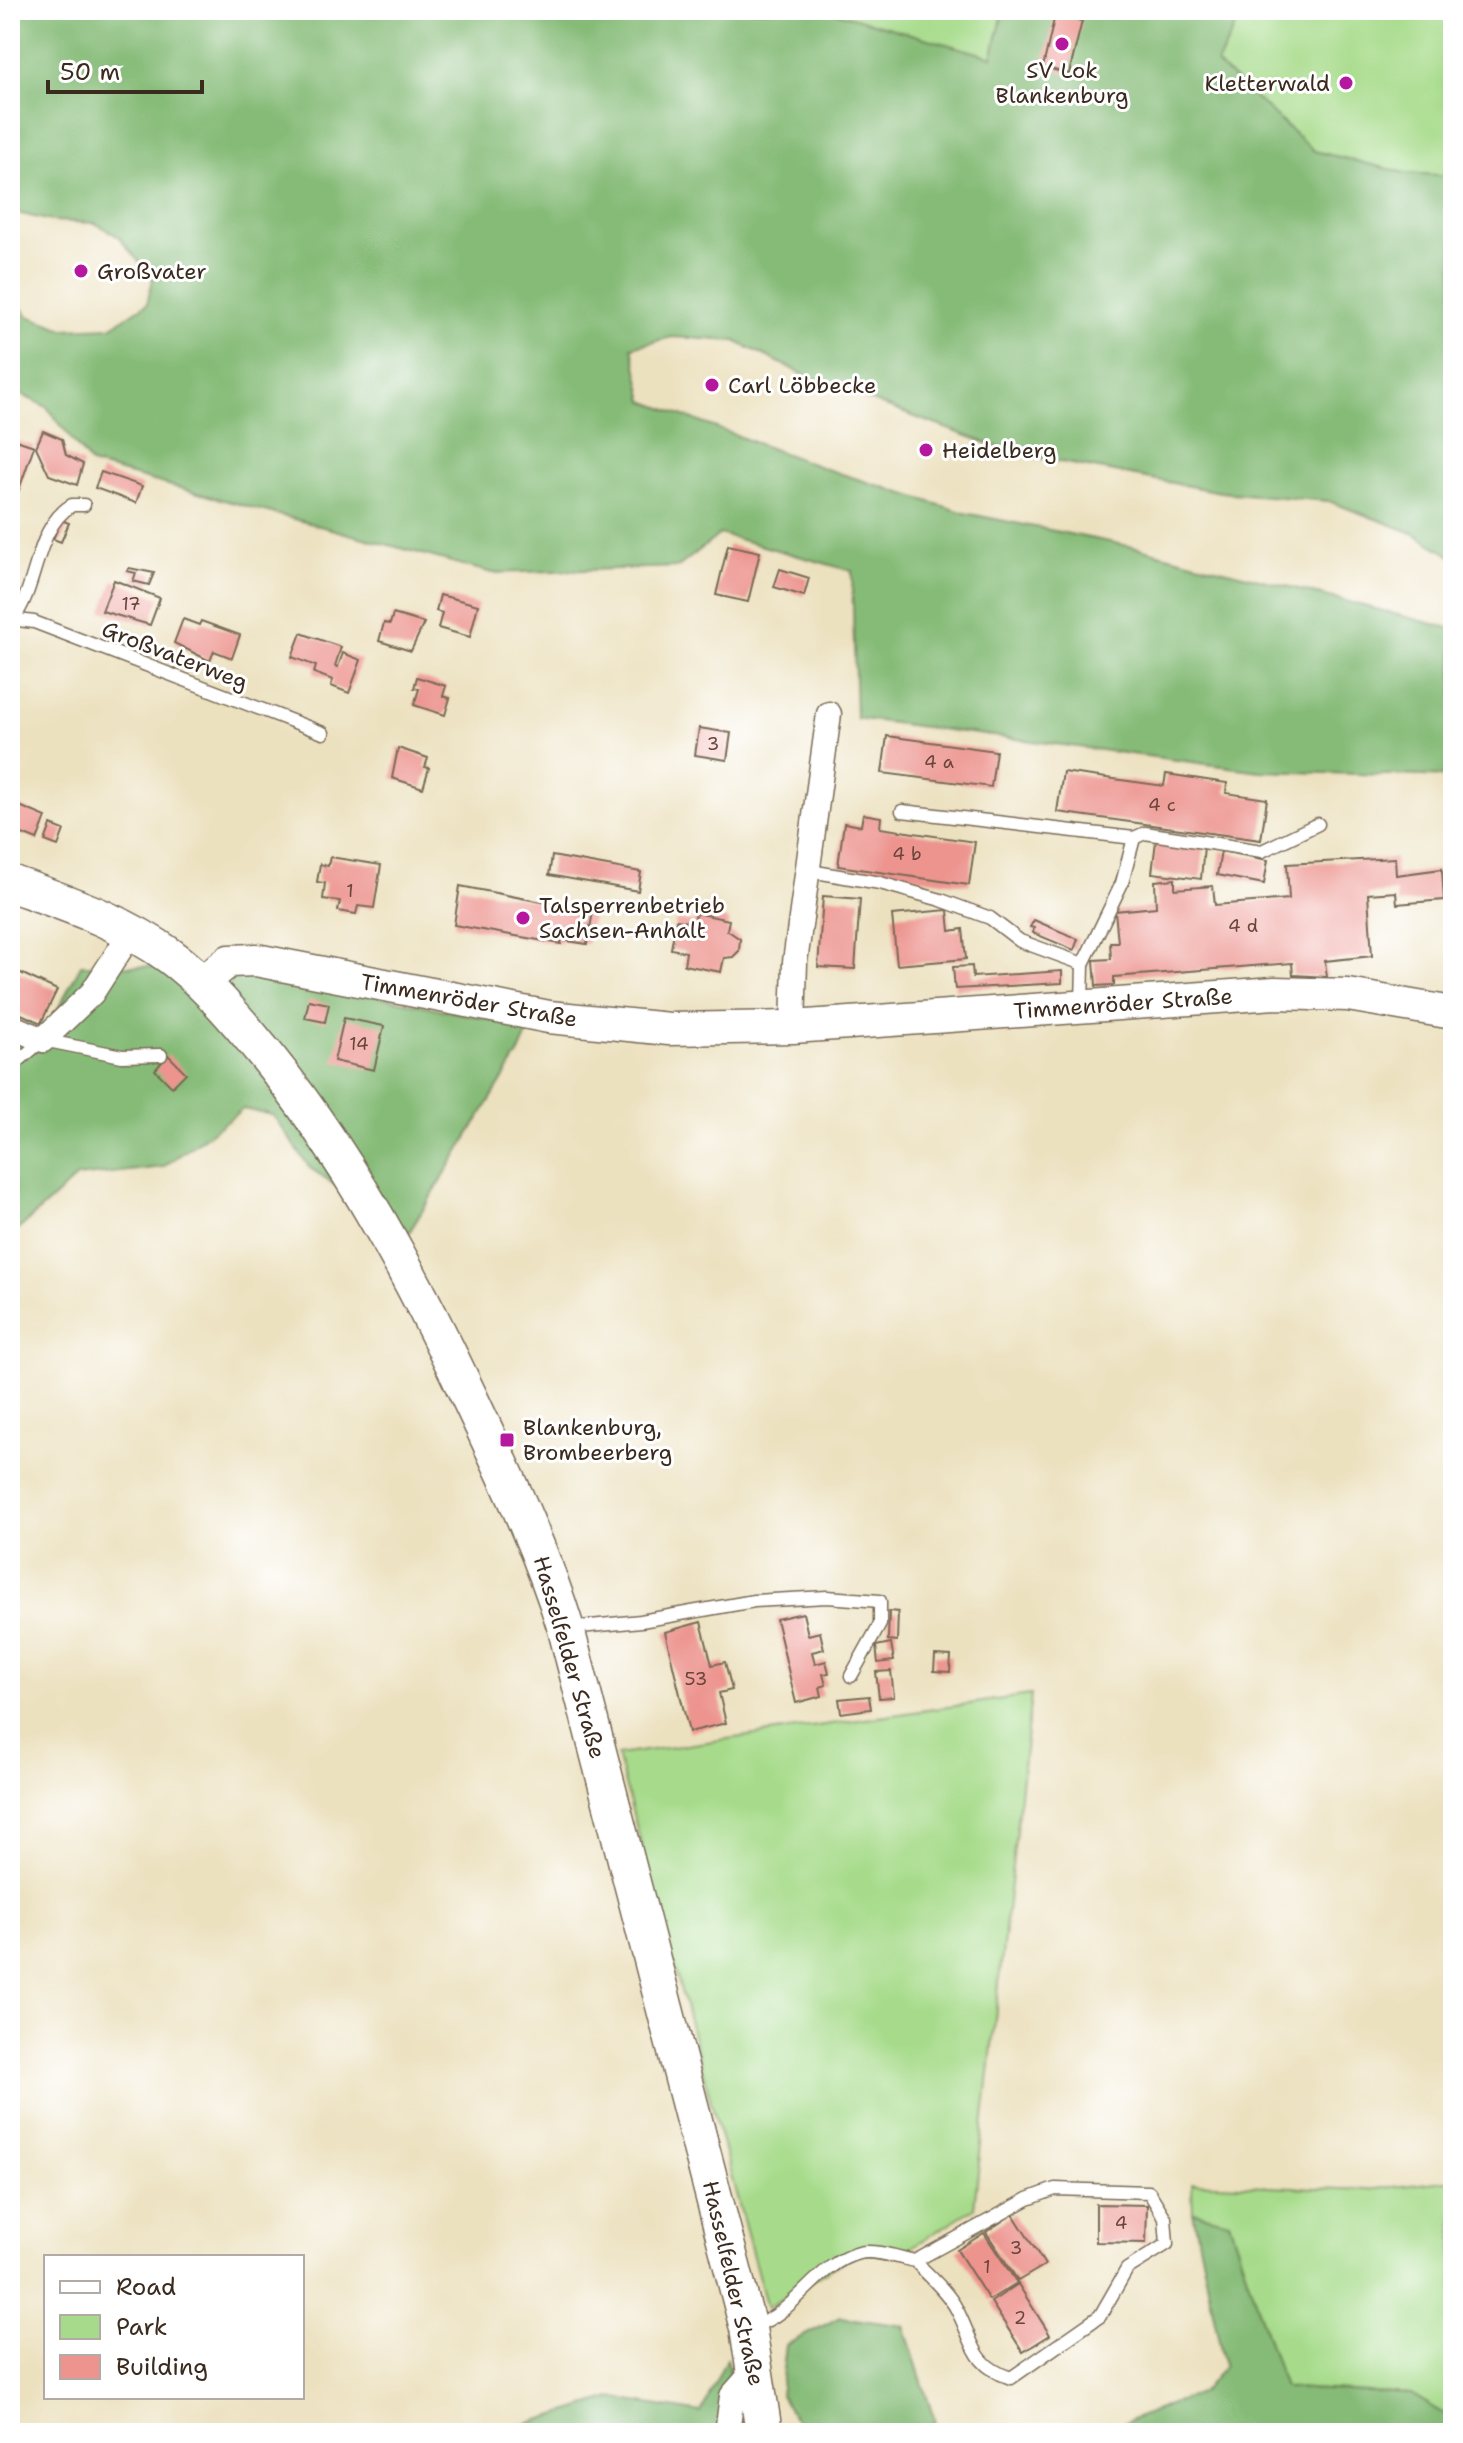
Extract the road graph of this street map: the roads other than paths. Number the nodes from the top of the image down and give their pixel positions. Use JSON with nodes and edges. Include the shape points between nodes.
{"nodes":[{"id":1,"x":84,"y":505,"type":"dead end"},
{"id":2,"x":11,"y":619,"type":"edge"},
{"id":3,"x":829,"y":714,"type":"dead end"},
{"id":4,"x":323,"y":733,"type":"dead end"},
{"id":5,"x":902,"y":811,"type":"dead end"},
{"id":6,"x":1318,"y":824,"type":"dead end"},
{"id":7,"x":1134,"y":838,"type":"junction"},
{"id":8,"x":810,"y":871,"type":"junction"},
{"id":9,"x":10,"y":883,"type":"edge"},
{"id":10,"x":132,"y":931,"type":"junction"},
{"id":11,"x":1083,"y":964,"type":"junction"},
{"id":12,"x":203,"y":982,"type":"junction"},
{"id":13,"x":1082,"y":1005,"type":"junction"},
{"id":14,"x":1453,"y":1013,"type":"edge"},
{"id":15,"x":10,"y":1026,"type":"edge"},
{"id":16,"x":793,"y":1027,"type":"junction"},
{"id":17,"x":43,"y":1040,"type":"junction"},
{"id":18,"x":161,"y":1055,"type":"dead end"},
{"id":19,"x":10,"y":1068,"type":"edge"},
{"id":20,"x":566,"y":1629,"type":"junction"},
{"id":21,"x":851,"y":1676,"type":"dead end"},
{"id":22,"x":915,"y":2261,"type":"junction"},
{"id":23,"x":748,"y":2328,"type":"junction"},
{"id":24,"x":756,"y":2369,"type":"junction"},
{"id":25,"x":727,"y":2433,"type":"edge"},
{"id":26,"x":764,"y":2433,"type":"edge"}],
"edges":[{"from":1,"to":2,"type":"lane","name":"Großvaterweg","via":[[72,505],[54,520],[28,594]]},
{"from":2,"to":4,"type":"lane","name":"Großvaterweg","via":[[34,622]]},
{"from":3,"to":8,"type":"street"},
{"from":5,"to":7,"type":"lane"},
{"from":6,"to":7,"type":"lane","via":[[1262,851],[1145,833]]},
{"from":7,"to":11,"type":"lane","via":[[1122,883]]},
{"from":8,"to":11,"type":"lane","via":[[941,900],[990,918],[1020,941]]},
{"from":8,"to":16,"type":"street","via":[[795,962]]},
{"from":9,"to":10,"type":"main road","name":"Hasselfelder Straße"},
{"from":10,"to":12,"type":"main road","name":"Hasselfelder Straße"},
{"from":10,"to":17,"type":"street","via":[[92,993]]},
{"from":11,"to":13,"type":"lane"},
{"from":12,"to":16,"type":"main road","name":"Timmenröder Straße","via":[[229,961],[256,960],[602,1024],[712,1030]]},
{"from":12,"to":20,"type":"main road","name":"Hasselfelder Straße","via":[[298,1096],[399,1259],[527,1522]]},
{"from":13,"to":14,"type":"main road","name":"Timmenröder Straße","via":[[1311,993]]},
{"from":13,"to":16,"type":"main road","name":"Timmenröder Straße"},
{"from":15,"to":17,"type":"street"},
{"from":17,"to":18,"type":"lane","via":[[122,1056]]},
{"from":17,"to":19,"type":"lane"},
{"from":20,"to":21,"type":"lane","via":[[754,1601],[880,1601],[880,1624]]},
{"from":20,"to":23,"type":"main road","name":"Hasselfelder Straße"},
{"from":22,"to":22,"type":"lane","via":[[955,2306],[989,2371],[1011,2378],[1100,2316],[1127,2269],[1167,2244],[1165,2218],[1149,2192],[1055,2189]]},
{"from":22,"to":23,"type":"lane","via":[[860,2253],[817,2277],[773,2321]]},
{"from":23,"to":24,"type":"main road","name":"Hasselfelder Straße"},
{"from":24,"to":25,"type":"street","via":[[732,2396]]},
{"from":24,"to":26,"type":"main road","name":"Hasselfelder Straße"}]}
